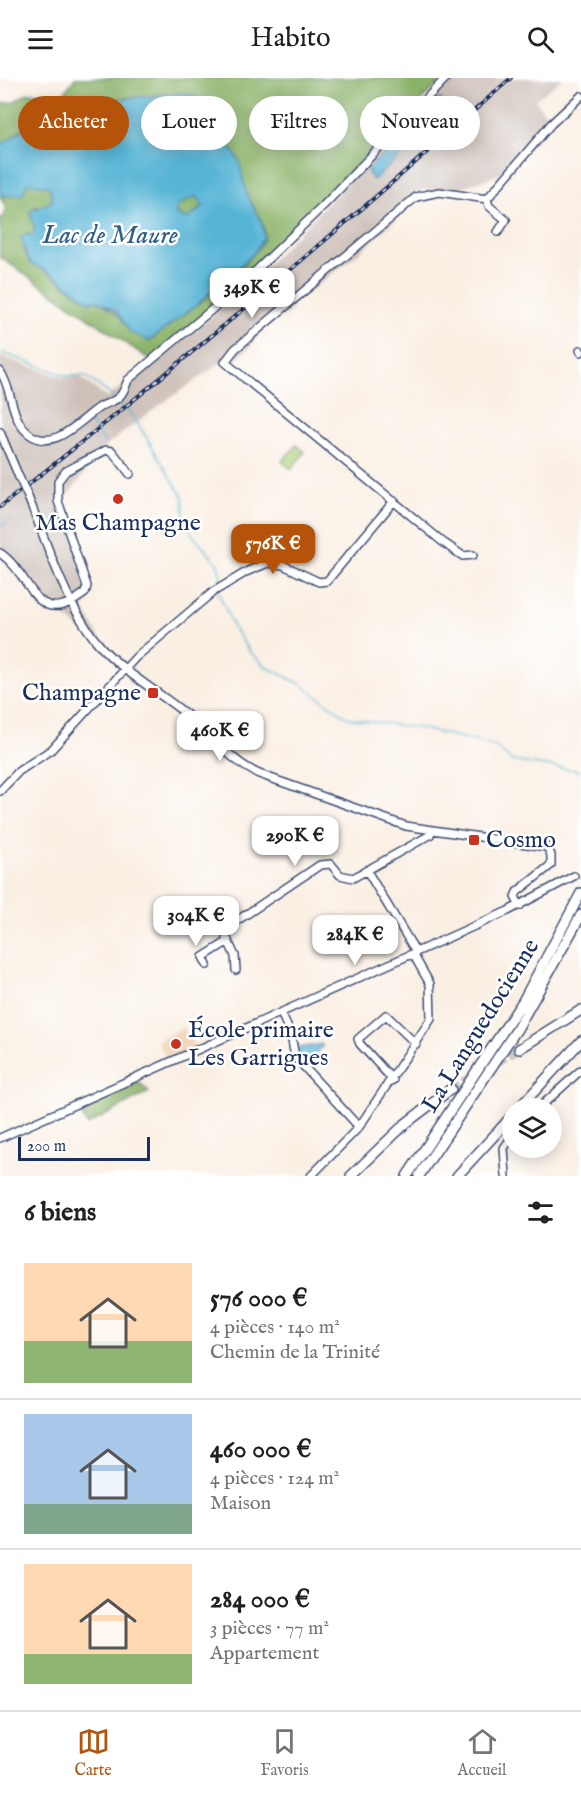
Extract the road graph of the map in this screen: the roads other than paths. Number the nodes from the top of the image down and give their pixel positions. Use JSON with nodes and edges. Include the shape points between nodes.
{"nodes":[{"id":1,"x":446,"y":78,"type":"edge"},
{"id":2,"x":581,"y":96,"type":"edge"},
{"id":3,"x":487,"y":199,"type":"junction"},
{"id":4,"x":498,"y":232,"type":"dead end"},
{"id":5,"x":0,"y":371,"type":"edge"},
{"id":6,"x":0,"y":432,"type":"edge"},
{"id":7,"x":130,"y":474,"type":"dead end"},
{"id":8,"x":394,"y":501,"type":"junction"},
{"id":9,"x":0,"y":553,"type":"edge"},
{"id":10,"x":473,"y":555,"type":"dead end"},
{"id":11,"x":73,"y":603,"type":"junction"},
{"id":12,"x":125,"y":668,"type":"junction"},
{"id":13,"x":0,"y":791,"type":"edge"},
{"id":14,"x":431,"y":831,"type":"junction"},
{"id":15,"x":368,"y":871,"type":"junction"},
{"id":16,"x":574,"y":876,"type":"dead end"},
{"id":17,"x":581,"y":893,"type":"edge"},
{"id":18,"x":520,"y":906,"type":"junction"},
{"id":19,"x":581,"y":915,"type":"edge"},
{"id":20,"x":227,"y":942,"type":"junction"},
{"id":21,"x":415,"y":953,"type":"junction"},
{"id":22,"x":207,"y":965,"type":"dead end"},
{"id":23,"x":236,"y":970,"type":"dead end"},
{"id":24,"x":581,"y":1010,"type":"edge"},
{"id":25,"x":281,"y":1013,"type":"junction"},
{"id":26,"x":581,"y":1041,"type":"edge"},
{"id":27,"x":416,"y":1044,"type":"junction"},
{"id":28,"x":519,"y":1049,"type":"tunnel mouth"},
{"id":29,"x":581,"y":1070,"type":"edge"},
{"id":30,"x":393,"y":1080,"type":"junction"},
{"id":31,"x":451,"y":1089,"type":"tunnel mouth"},
{"id":32,"x":528,"y":1098,"type":"edge"},
{"id":33,"x":550,"y":1098,"type":"edge"},
{"id":34,"x":502,"y":1126,"type":"edge"},
{"id":35,"x":359,"y":1127,"type":"junction"},
{"id":36,"x":0,"y":1138,"type":"edge"},
{"id":37,"x":505,"y":1158,"type":"edge"},
{"id":38,"x":311,"y":1176,"type":"edge"},
{"id":39,"x":351,"y":1176,"type":"edge"},
{"id":40,"x":407,"y":1176,"type":"edge"},
{"id":41,"x":419,"y":1176,"type":"edge"},
{"id":42,"x":458,"y":1176,"type":"edge"},
{"id":43,"x":506,"y":1176,"type":"edge"}],
"edges":[{"from":1,"to":5,"type":"street","via":[[240,286],[128,380],[117,399],[60,436],[38,439],[21,424]]},
{"from":2,"to":3,"type":"street","via":[[551,124]]},
{"from":3,"to":4,"type":"street","via":[[489,206],[506,220]]},
{"from":3,"to":8,"type":"street","via":[[439,192],[416,198],[235,349],[225,362]]},
{"from":6,"to":11,"type":"street","bridge":true},
{"from":7,"to":11,"type":"street","via":[[112,450],[106,450],[66,471],[58,480],[58,501],[87,586]]},
{"from":8,"to":10,"type":"street","via":[[451,548],[464,556]]},
{"from":8,"to":12,"type":"street","via":[[327,581],[319,582],[276,563],[261,565],[213,592]]},
{"from":9,"to":11,"type":"street","via":[[43,604],[54,608]]},
{"from":11,"to":12,"type":"street","via":[[91,635]]},
{"from":12,"to":13,"type":"street","via":[[51,750],[19,771]]},
{"from":12,"to":14,"type":"street","via":[[252,771],[385,819]]},
{"from":14,"to":15,"type":"street"},
{"from":14,"to":18,"type":"street","via":[[547,847],[551,865],[517,892],[515,897]]},
{"from":15,"to":20,"type":"street","via":[[353,878],[345,877],[331,864],[320,865],[226,928]]},
{"from":15,"to":21,"type":"street"},
{"from":16,"to":18,"type":"street"},
{"from":17,"to":40,"type":"highway","name":"La Languedocienne","via":[[523,1001]]},
{"from":18,"to":21,"type":"street"},
{"from":19,"to":41,"type":"highway","name":"La Languedocienne","via":[[526,1014]]},
{"from":20,"to":22,"type":"street","via":[[203,957]]},
{"from":20,"to":23,"type":"street","via":[[236,956]]},
{"from":21,"to":25,"type":"street"},
{"from":21,"to":27,"type":"street","via":[[431,990],[431,1019]]},
{"from":24,"to":28,"type":"highway"},
{"from":25,"to":35,"type":"street","via":[[295,1057]]},
{"from":25,"to":36,"type":"street"},
{"from":26,"to":32,"type":"highway"},
{"from":27,"to":30,"type":"street"},
{"from":27,"to":30,"type":"street","via":[[386,1015],[358,1039]]},
{"from":29,"to":33,"type":"street"},
{"from":30,"to":35,"type":"street"},
{"from":31,"to":39,"type":"highway","via":[[405,1124]]},
{"from":34,"to":42,"type":"highway"},
{"from":35,"to":38,"type":"street"},
{"from":37,"to":43,"type":"street"}]}
